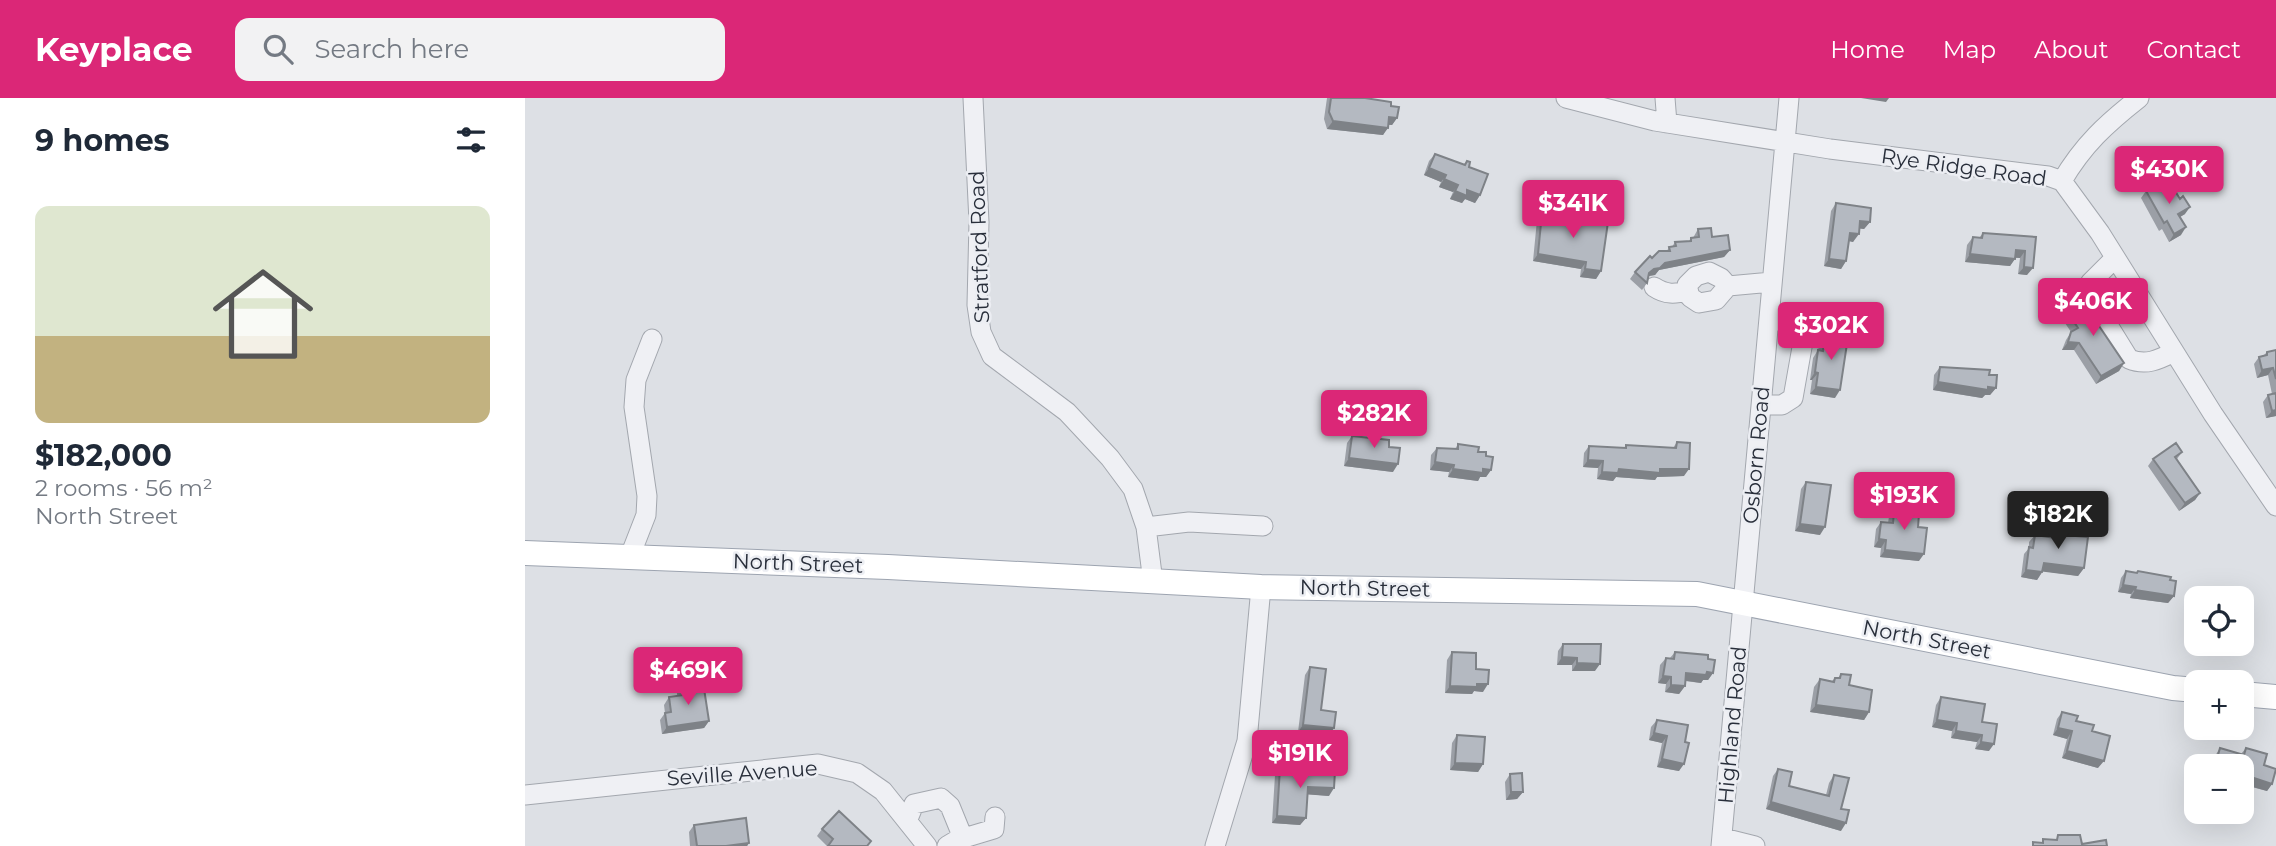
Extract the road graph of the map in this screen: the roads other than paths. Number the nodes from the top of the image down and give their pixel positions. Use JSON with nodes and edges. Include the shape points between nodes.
{"nodes":[{"id":1,"x":973,"y":98,"type":"edge"},
{"id":2,"x":1566,"y":98,"type":"edge"},
{"id":3,"x":1665,"y":98,"type":"edge"},
{"id":4,"x":1789,"y":98,"type":"edge"},
{"id":5,"x":2139,"y":98,"type":"edge"},
{"id":6,"x":1667,"y":123,"type":"junction"},
{"id":7,"x":1785,"y":142,"type":"junction"},
{"id":8,"x":2062,"y":181,"type":"junction"},
{"id":9,"x":2115,"y":258,"type":"junction"},
{"id":10,"x":1772,"y":282,"type":"junction"},
{"id":11,"x":1654,"y":287,"type":"dead end"},
{"id":12,"x":1769,"y":319,"type":"junction"},
{"id":13,"x":652,"y":338,"type":"dead end"},
{"id":14,"x":2174,"y":352,"type":"junction"},
{"id":15,"x":1761,"y":405,"type":"junction"},
{"id":16,"x":2276,"y":506,"type":"edge"},
{"id":17,"x":1263,"y":526,"type":"dead end"},
{"id":18,"x":1146,"y":527,"type":"junction"},
{"id":19,"x":525,"y":553,"type":"edge"},
{"id":20,"x":630,"y":556,"type":"junction"},
{"id":21,"x":1153,"y":582,"type":"junction"},
{"id":22,"x":1261,"y":587,"type":"junction"},
{"id":23,"x":1742,"y":603,"type":"junction"},
{"id":24,"x":2184,"y":689,"type":"edge"},
{"id":25,"x":2254,"y":695,"type":"edge"},
{"id":26,"x":2276,"y":696,"type":"edge"},
{"id":27,"x":525,"y":795,"type":"edge"},
{"id":28,"x":995,"y":817,"type":"dead end"},
{"id":29,"x":908,"y":819,"type":"junction"},
{"id":30,"x":1722,"y":842,"type":"edge"},
{"id":31,"x":952,"y":843,"type":"edge"},
{"id":32,"x":927,"y":846,"type":"edge"},
{"id":33,"x":1215,"y":846,"type":"edge"},
{"id":34,"x":1755,"y":846,"type":"edge"}],
"edges":[{"from":1,"to":18,"type":"street","name":"Stratford Road","via":[[981,332],[992,356],[1067,412],[1110,458],[1133,489]]},
{"from":2,"to":6,"type":"street","name":"Rye Ridge Road"},
{"from":3,"to":6,"type":"street"},
{"from":4,"to":7,"type":"street","name":"Osborn Road"},
{"from":5,"to":8,"type":"street","via":[[2100,129]]},
{"from":6,"to":7,"type":"street","name":"Rye Ridge Road"},
{"from":7,"to":8,"type":"street","name":"Rye Ridge Road"},
{"from":7,"to":10,"type":"street","name":"Osborn Road"},
{"from":8,"to":9,"type":"street","name":"Rye Ridge Road"},
{"from":9,"to":14,"type":"street","name":"Rye Ridge Road"},
{"from":9,"to":14,"type":"street","via":[[2088,289],[2122,348],[2138,363]]},
{"from":10,"to":11,"type":"street","via":[[1728,286],[1709,272],[1690,279],[1688,290],[1676,294]]},
{"from":10,"to":12,"type":"street","name":"Osborn Road"},
{"from":12,"to":15,"type":"street","name":"Osborn Road"},
{"from":12,"to":15,"type":"street","via":[[1792,324],[1804,336],[1793,398],[1781,405]]},
{"from":13,"to":20,"type":"street","via":[[636,380],[634,407],[646,515]]},
{"from":14,"to":16,"type":"street","name":"Rye Ridge Road"},
{"from":15,"to":23,"type":"street","name":"Osborn Road"},
{"from":17,"to":18,"type":"street","via":[[1189,522]]},
{"from":18,"to":21,"type":"street","name":"Stratford Road"},
{"from":19,"to":20,"type":"main road","name":"North Street"},
{"from":20,"to":21,"type":"main road","name":"North Street"},
{"from":21,"to":22,"type":"main road","name":"North Street"},
{"from":22,"to":23,"type":"main road","name":"North Street","via":[[1697,594]]},
{"from":22,"to":33,"type":"street","via":[[1247,741]]},
{"from":23,"to":24,"type":"main road","name":"North Street"},
{"from":23,"to":30,"type":"street","name":"Highland Road"},
{"from":25,"to":26,"type":"main road"},
{"from":27,"to":29,"type":"street","name":"Seville Avenue","via":[[818,764],[857,773],[883,791]]},
{"from":28,"to":31,"type":"street","via":[[994,829]]},
{"from":29,"to":31,"type":"street","via":[[914,804],[941,798],[950,806],[961,833]]},
{"from":29,"to":32,"type":"street","name":"Seville Avenue"},
{"from":30,"to":34,"type":"street"}]}
